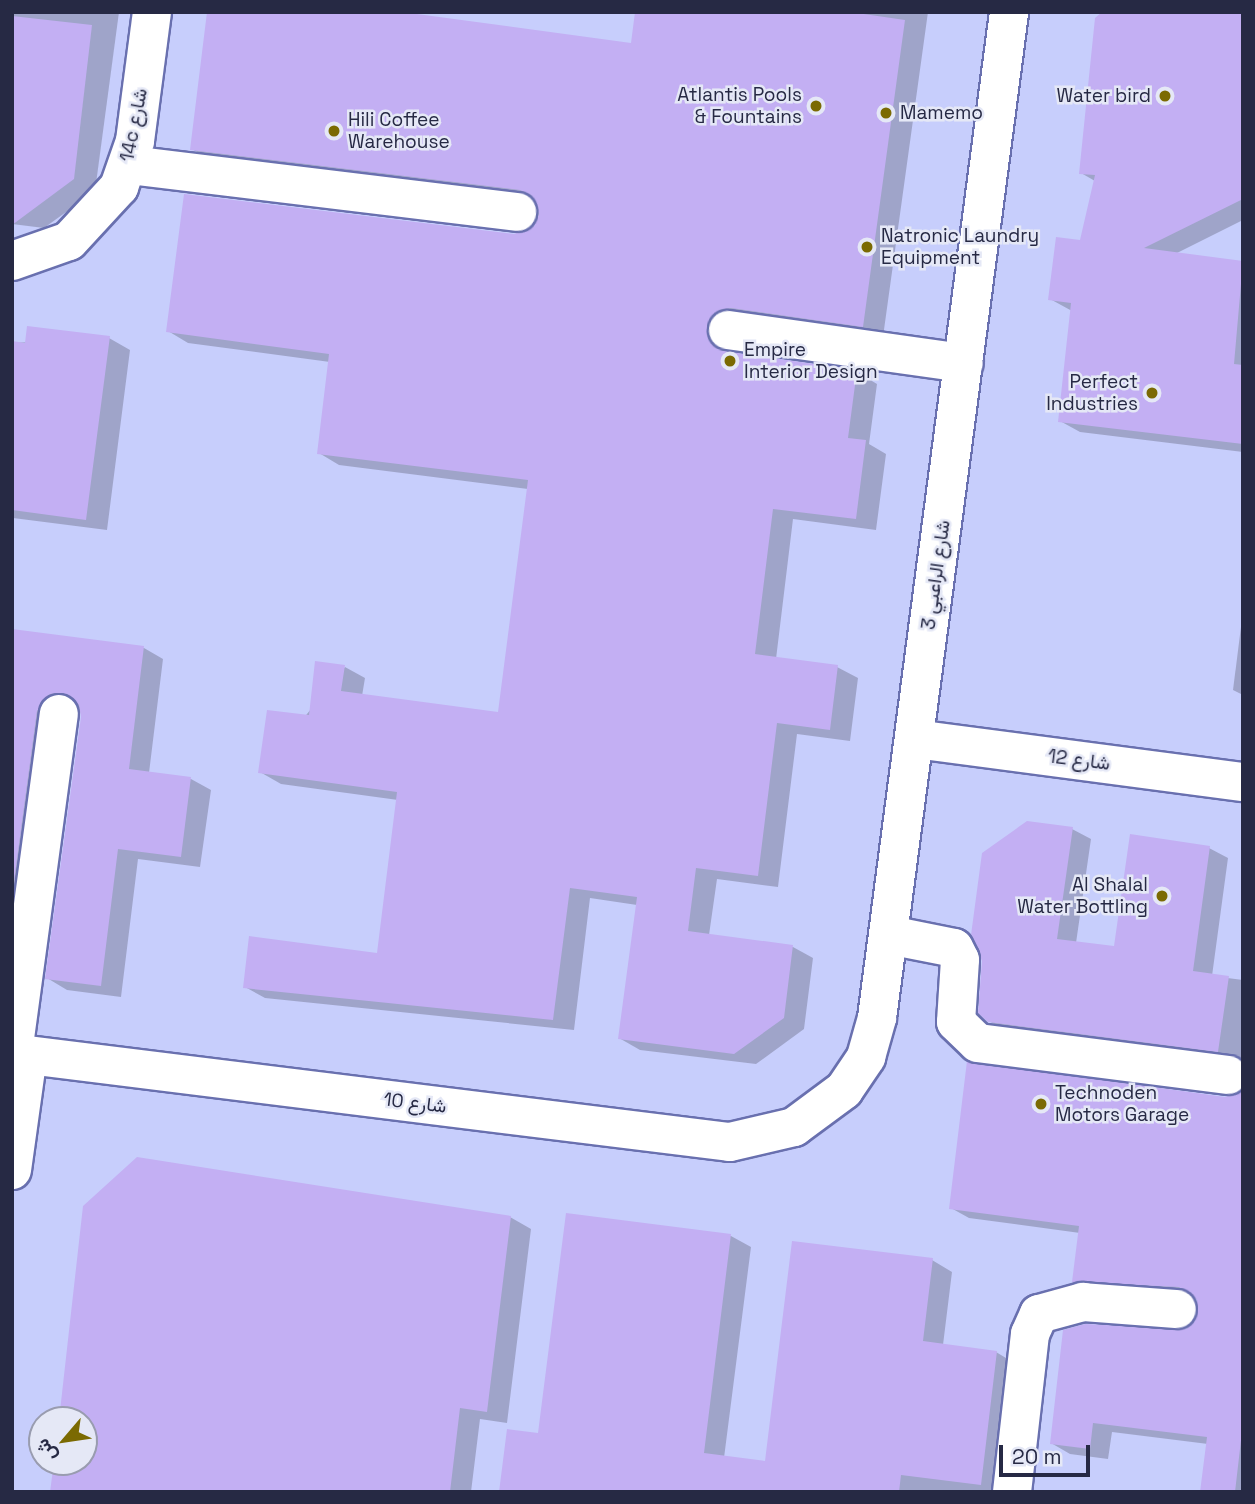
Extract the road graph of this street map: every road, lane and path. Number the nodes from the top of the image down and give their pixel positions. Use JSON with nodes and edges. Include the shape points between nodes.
{"nodes":[{"id":1,"x":152,"y":12,"type":"edge"},
{"id":2,"x":1009,"y":12,"type":"edge"},
{"id":3,"x":129,"y":164,"type":"junction"},
{"id":4,"x":517,"y":212,"type":"dead end"},
{"id":5,"x":12,"y":261,"type":"edge"},
{"id":6,"x":728,"y":330,"type":"dead end"},
{"id":7,"x":964,"y":363,"type":"junction"},
{"id":8,"x":59,"y":714,"type":"dead end"},
{"id":9,"x":915,"y":739,"type":"junction"},
{"id":10,"x":1243,"y":782,"type":"edge"},
{"id":11,"x":889,"y":934,"type":"junction"},
{"id":12,"x":18,"y":1053,"type":"edge"},
{"id":13,"x":1228,"y":1075,"type":"dead end"},
{"id":14,"x":813,"y":1116,"type":"joint"},
{"id":15,"x":12,"y":1170,"type":"edge"},
{"id":16,"x":1177,"y":1309,"type":"dead end"},
{"id":17,"x":1012,"y":1492,"type":"edge"}],
"edges":[{"from":1,"to":3,"type":"street","name":"14c شارع"},
{"from":2,"to":7,"type":"street","name":"شارع الراعبي 3"},
{"from":3,"to":4,"type":"street"},
{"from":3,"to":5,"type":"street","name":"14c شارع","via":[[88,226],[47,252]]},
{"from":6,"to":7,"type":"street"},
{"from":7,"to":9,"type":"street","name":"شارع الراعبي 3"},
{"from":8,"to":12,"type":"street"},
{"from":9,"to":10,"type":"street","name":"شارع 12"},
{"from":9,"to":11,"type":"street","name":"شارع الراعبي 3"},
{"from":11,"to":13,"type":"street","via":[[954,948],[960,960],[956,1021],[978,1043]]},
{"from":11,"to":14,"type":"street","name":"شارع الراعبي 3","via":[[866,1057],[844,1090]]},
{"from":12,"to":14,"type":"street","name":"شارع 10","via":[[730,1142],[773,1135]]},
{"from":12,"to":15,"type":"street"},
{"from":16,"to":17,"type":"street","via":[[1083,1302],[1039,1314],[1030,1334]]}]}
